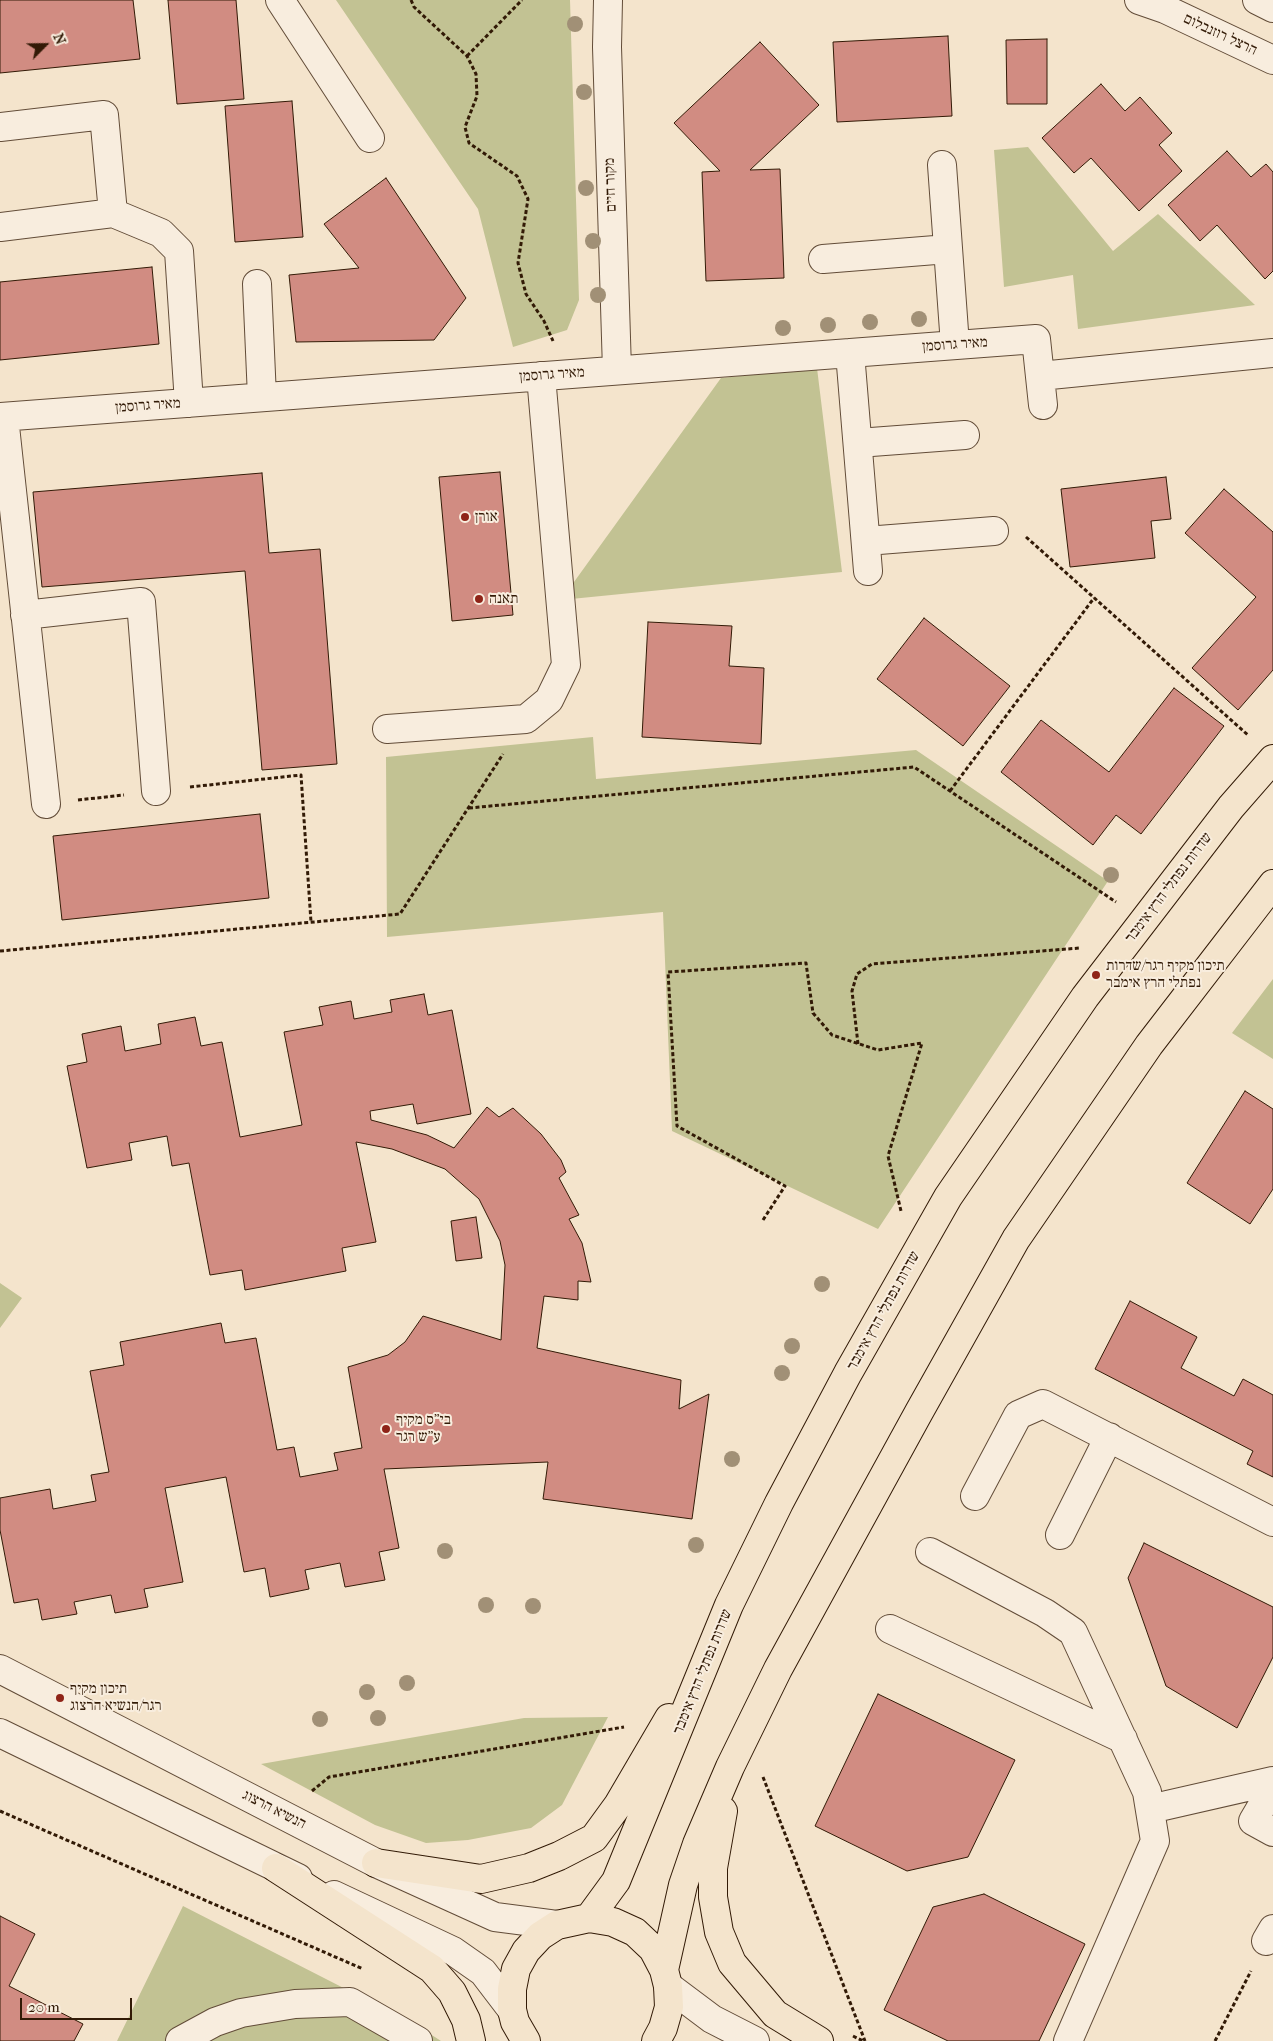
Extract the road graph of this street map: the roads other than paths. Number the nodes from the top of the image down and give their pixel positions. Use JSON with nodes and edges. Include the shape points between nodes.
{"nodes":[{"id":1,"x":280,"y":0,"type":"edge"},
{"id":2,"x":608,"y":0,"type":"edge"},
{"id":3,"x":1139,"y":0,"type":"edge"},
{"id":4,"x":1257,"y":0,"type":"edge"},
{"id":5,"x":1273,"y":8,"type":"edge"},
{"id":6,"x":1273,"y":60,"type":"edge"},
{"id":7,"x":0,"y":128,"type":"edge"},
{"id":8,"x":370,"y":138,"type":"dead end"},
{"id":9,"x":942,"y":165,"type":"dead end"},
{"id":10,"x":113,"y":213,"type":"junction"},
{"id":11,"x":0,"y":227,"type":"edge"},
{"id":12,"x":948,"y":249,"type":"junction"},
{"id":13,"x":823,"y":259,"type":"dead end"},
{"id":14,"x":257,"y":284,"type":"dead end"},
{"id":15,"x":956,"y":344,"type":"junction"},
{"id":16,"x":850,"y":353,"type":"junction"},
{"id":17,"x":1273,"y":354,"type":"edge"},
{"id":18,"x":617,"y":370,"type":"junction"},
{"id":19,"x":542,"y":376,"type":"junction"},
{"id":20,"x":1040,"y":376,"type":"junction"},
{"id":21,"x":262,"y":398,"type":"junction"},
{"id":22,"x":189,"y":403,"type":"junction"},
{"id":23,"x":1043,"y":405,"type":"dead end"},
{"id":24,"x":2,"y":417,"type":"edge"},
{"id":25,"x":965,"y":435,"type":"dead end"},
{"id":26,"x":858,"y":443,"type":"junction"},
{"id":27,"x":994,"y":531,"type":"road end"},
{"id":28,"x":866,"y":541,"type":"junction"},
{"id":29,"x":868,"y":571,"type":"dead end"},
{"id":30,"x":25,"y":615,"type":"junction"},
{"id":31,"x":387,"y":729,"type":"dead end"},
{"id":32,"x":1273,"y":759,"type":"edge"},
{"id":33,"x":156,"y":791,"type":"dead end"},
{"id":34,"x":46,"y":804,"type":"dead end"},
{"id":35,"x":1273,"y":884,"type":"edge"},
{"id":36,"x":1109,"y":1437,"type":"junction"},
{"id":37,"x":975,"y":1496,"type":"dead end"},
{"id":38,"x":1273,"y":1522,"type":"edge"},
{"id":39,"x":1060,"y":1535,"type":"dead end"},
{"id":40,"x":930,"y":1552,"type":"dead end"},
{"id":41,"x":890,"y":1628,"type":"dead end"},
{"id":42,"x":716,"y":1639,"type":"junction"},
{"id":43,"x":0,"y":1669,"type":"edge"},
{"id":44,"x":0,"y":1733,"type":"edge"},
{"id":45,"x":1122,"y":1739,"type":"junction"},
{"id":46,"x":730,"y":1767,"type":"junction"},
{"id":47,"x":1273,"y":1781,"type":"edge"},
{"id":48,"x":1273,"y":1787,"type":"edge"},
{"id":49,"x":1150,"y":1809,"type":"junction"},
{"id":50,"x":1263,"y":1826,"type":"edge"},
{"id":51,"x":376,"y":1863,"type":"junction"},
{"id":52,"x":276,"y":1868,"type":"junction"},
{"id":53,"x":589,"y":1918,"type":"junction"},
{"id":54,"x":557,"y":1925,"type":"junction"},
{"id":55,"x":666,"y":1978,"type":"junction"},
{"id":56,"x":520,"y":2032,"type":"edge"},
{"id":57,"x":180,"y":2041,"type":"edge"},
{"id":58,"x":418,"y":2041,"type":"edge"},
{"id":59,"x":471,"y":2041,"type":"edge"},
{"id":60,"x":656,"y":2041,"type":"edge"},
{"id":61,"x":755,"y":2041,"type":"edge"},
{"id":62,"x":819,"y":2041,"type":"edge"},
{"id":63,"x":1068,"y":2041,"type":"edge"}],
"edges":[{"from":1,"to":8,"type":"street"},
{"from":2,"to":18,"type":"street","name":"מקור חיים"},
{"from":3,"to":6,"type":"street","name":"הרצל רוזנבלום"},
{"from":4,"to":5,"type":"street"},
{"from":7,"to":10,"type":"street","via":[[104,115]]},
{"from":9,"to":12,"type":"street"},
{"from":10,"to":11,"type":"street"},
{"from":10,"to":22,"type":"street","via":[[161,233],[179,251]]},
{"from":12,"to":13,"type":"street"},
{"from":12,"to":15,"type":"street"},
{"from":14,"to":21,"type":"street"},
{"from":15,"to":16,"type":"street","name":"מאיר גרוסמן"},
{"from":15,"to":20,"type":"street","name":"מאיר גרוסמן","via":[[1036,339]]},
{"from":16,"to":18,"type":"street","name":"מאיר גרוסמן"},
{"from":16,"to":26,"type":"street"},
{"from":17,"to":20,"type":"street"},
{"from":18,"to":19,"type":"street","name":"מאיר גרוסמן"},
{"from":19,"to":21,"type":"street","name":"מאיר גרוסמן"},
{"from":19,"to":31,"type":"street","via":[[566,665],[549,700],[526,719]]},
{"from":20,"to":23,"type":"street","name":"מאיר גרוסמן"},
{"from":21,"to":22,"type":"street","name":"מאיר גרוסמן"},
{"from":22,"to":24,"type":"street","name":"מאיר גרוסמן"},
{"from":24,"to":30,"type":"street"},
{"from":25,"to":26,"type":"street"},
{"from":26,"to":28,"type":"street"},
{"from":27,"to":28,"type":"street"},
{"from":28,"to":29,"type":"street"},
{"from":30,"to":33,"type":"street","via":[[140,602]]},
{"from":30,"to":34,"type":"street"},
{"from":32,"to":42,"type":"main road","name":"שדרות נפתלי הרץ אימבר","via":[[1231,807],[1085,998],[948,1197],[779,1502]]},
{"from":35,"to":46,"type":"main road","via":[[1149,1045],[1016,1239],[778,1669]]},
{"from":36,"to":37,"type":"street","via":[[1043,1404],[1018,1415]]},
{"from":36,"to":38,"type":"street"},
{"from":36,"to":39,"type":"street"},
{"from":40,"to":45,"type":"street","via":[[1045,1613],[1073,1632]]},
{"from":41,"to":45,"type":"street"},
{"from":42,"to":51,"type":"main road","via":[[618,1805],[594,1838],[529,1868],[481,1879]]},
{"from":42,"to":53,"type":"main road","name":"שדרות נפתלי הרץ אימבר","via":[[616,1881]]},
{"from":43,"to":51,"type":"street","name":"הנשיא הרצוג"},
{"from":44,"to":52,"type":"street"},
{"from":45,"to":49,"type":"street","via":[[1147,1792]]},
{"from":46,"to":55,"type":"main road","via":[[683,1884]]},
{"from":46,"to":62,"type":"main road","via":[[713,1868],[713,1897],[719,1932],[732,1963],[775,2014]]},
{"from":47,"to":49,"type":"street"},
{"from":48,"to":50,"type":"street"},
{"from":49,"to":63,"type":"street","via":[[1155,1842]]},
{"from":51,"to":54,"type":"street","name":"הנשיא הרצוג","via":[[495,1917]]},
{"from":52,"to":56,"type":"street","via":[[453,1951],[483,1972]]},
{"from":52,"to":59,"type":"main road","via":[[432,1969],[452,1992],[466,2020]]},
{"from":53,"to":54,"type":"main road"},
{"from":53,"to":55,"type":"main road","via":[[613,1922],[635,1932],[653,1949]]},
{"from":54,"to":56,"type":"main road","via":[[526,1951],[516,1969],[512,1989]]},
{"from":55,"to":60,"type":"main road","via":[[668,2007]]},
{"from":55,"to":61,"type":"street","via":[[712,2019]]},
{"from":57,"to":58,"type":"street","via":[[215,2022],[241,2013],[295,2004],[340,2002],[350,2002]]}]}
